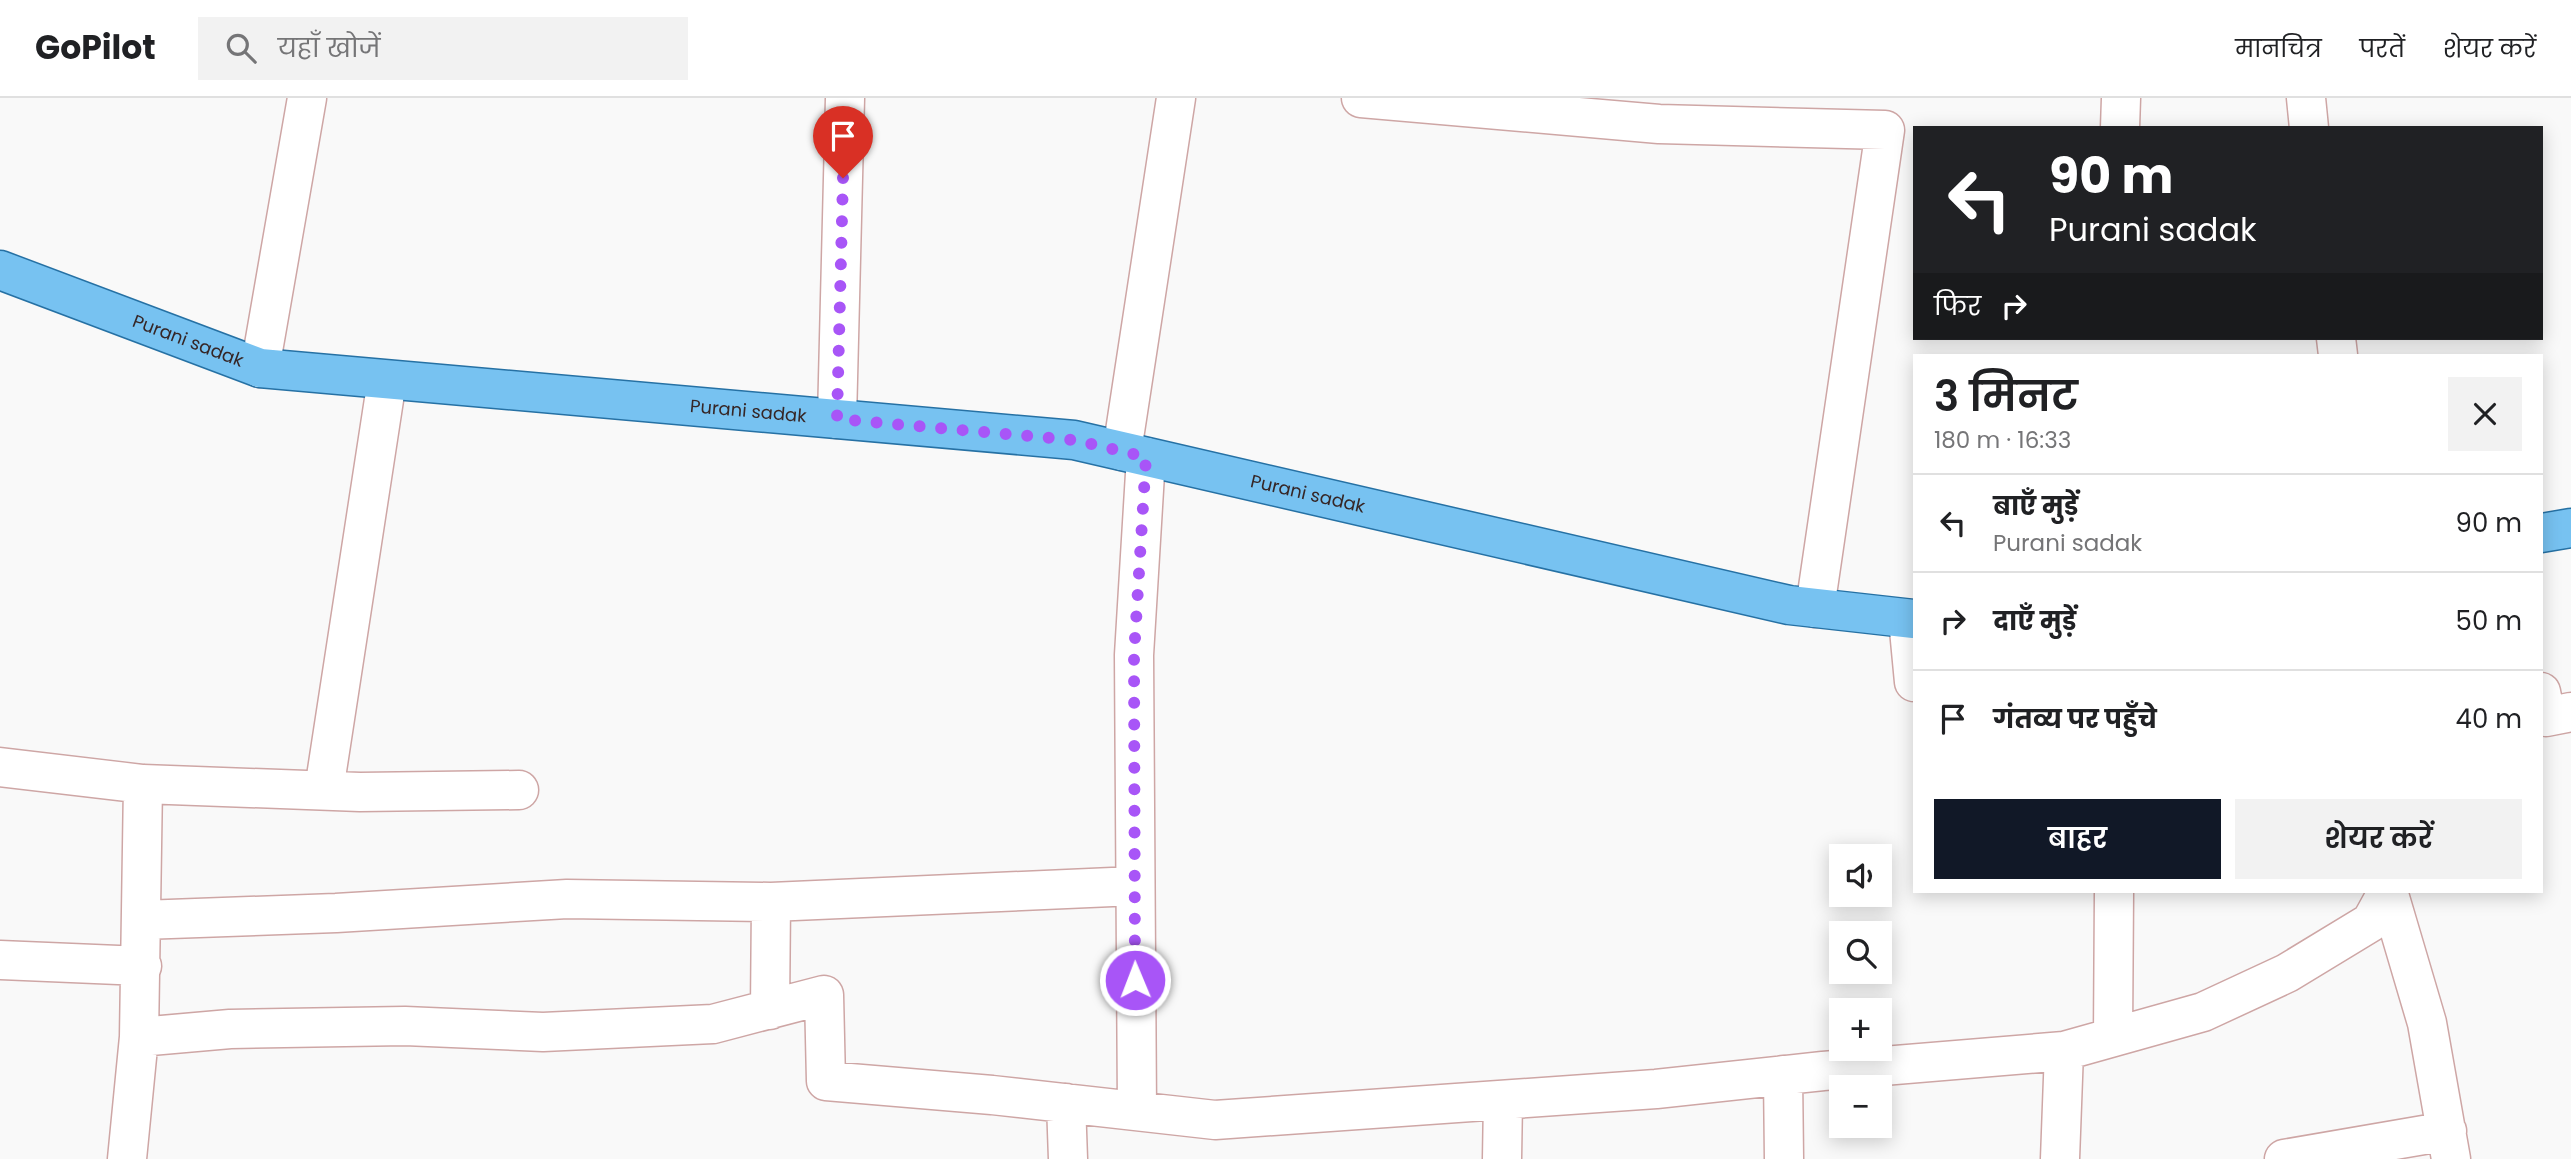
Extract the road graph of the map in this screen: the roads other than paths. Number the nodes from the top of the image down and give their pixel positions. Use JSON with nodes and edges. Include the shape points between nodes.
{"nodes":[{"id":1,"x":307,"y":98,"type":"edge"},
{"id":2,"x":845,"y":98,"type":"edge"},
{"id":3,"x":1176,"y":98,"type":"edge"},
{"id":4,"x":1361,"y":98,"type":"edge"},
{"id":5,"x":2121,"y":98,"type":"edge"},
{"id":6,"x":2306,"y":98,"type":"edge"},
{"id":7,"x":2120,"y":126,"type":"edge"},
{"id":8,"x":2309,"y":126,"type":"edge"},
{"id":9,"x":1900,"y":131,"type":"edge"},
{"id":10,"x":0,"y":270,"type":"edge"},
{"id":11,"x":260,"y":368,"type":"junction"},
{"id":12,"x":387,"y":380,"type":"junction"},
{"id":13,"x":837,"y":419,"type":"junction"},
{"id":14,"x":1134,"y":454,"type":"junction"},
{"id":15,"x":2571,"y":527,"type":"edge"},
{"id":16,"x":2543,"y":533,"type":"edge"},
{"id":17,"x":1815,"y":608,"type":"junction"},
{"id":18,"x":1911,"y":619,"type":"edge"},
{"id":19,"x":1913,"y":661,"type":"edge"},
{"id":20,"x":2543,"y":702,"type":"edge"},
{"id":21,"x":2571,"y":712,"type":"edge"},
{"id":22,"x":0,"y":767,"type":"edge"},
{"id":23,"x":143,"y":784,"type":"junction"},
{"id":24,"x":324,"y":790,"type":"junction"},
{"id":25,"x":519,"y":790,"type":"dead end"},
{"id":26,"x":1135,"y":886,"type":"junction"},
{"id":27,"x":2114,"y":893,"type":"edge"},
{"id":28,"x":2387,"y":893,"type":"edge"},
{"id":29,"x":2389,"y":893,"type":"edge"},
{"id":30,"x":771,"y":902,"type":"junction"},
{"id":31,"x":142,"y":920,"type":"junction"},
{"id":32,"x":0,"y":960,"type":"edge"},
{"id":33,"x":142,"y":966,"type":"junction"},
{"id":34,"x":770,"y":1010,"type":"junction"},
{"id":35,"x":139,"y":1037,"type":"junction"},
{"id":36,"x":2113,"y":1037,"type":"junction"},
{"id":37,"x":2064,"y":1051,"type":"junction"},
{"id":38,"x":1783,"y":1075,"type":"junction"},
{"id":39,"x":1503,"y":1100,"type":"junction"},
{"id":40,"x":1066,"y":1103,"type":"junction"},
{"id":41,"x":1138,"y":1111,"type":"junction"},
{"id":42,"x":2449,"y":1145,"type":"edge"},
{"id":43,"x":127,"y":1159,"type":"edge"},
{"id":44,"x":1068,"y":1159,"type":"edge"},
{"id":45,"x":1502,"y":1159,"type":"edge"},
{"id":46,"x":1784,"y":1159,"type":"edge"},
{"id":47,"x":2060,"y":1159,"type":"edge"},
{"id":48,"x":2284,"y":1159,"type":"edge"}],
"edges":[{"from":1,"to":11,"type":"street"},
{"from":2,"to":13,"type":"street"},
{"from":3,"to":14,"type":"street"},
{"from":4,"to":9,"type":"street","via":[[1659,124]]},
{"from":5,"to":7,"type":"street"},
{"from":6,"to":8,"type":"street"},
{"from":9,"to":17,"type":"street"},
{"from":10,"to":11,"type":"main road","name":"Purani sadak"},
{"from":11,"to":12,"type":"main road","name":"Purani sadak"},
{"from":12,"to":13,"type":"main road","name":"Purani sadak"},
{"from":12,"to":24,"type":"street"},
{"from":13,"to":14,"type":"main road","name":"Purani sadak","via":[[1074,440]]},
{"from":14,"to":17,"type":"main road","name":"Purani sadak"},
{"from":14,"to":26,"type":"street"},
{"from":15,"to":16,"type":"main road"},
{"from":17,"to":18,"type":"main road","name":"Purani sadak"},
{"from":18,"to":19,"type":"street"},
{"from":20,"to":21,"type":"street","via":[[2546,717]]},
{"from":22,"to":23,"type":"street"},
{"from":23,"to":24,"type":"street"},
{"from":23,"to":31,"type":"street"},
{"from":24,"to":25,"type":"street"},
{"from":26,"to":30,"type":"street"},
{"from":26,"to":41,"type":"street"},
{"from":27,"to":36,"type":"street"},
{"from":28,"to":36,"type":"street","via":[[2371,922],[2287,973],[2203,1012]]},
{"from":29,"to":42,"type":"street","via":[[2427,1023]]},
{"from":30,"to":31,"type":"street","via":[[567,899]]},
{"from":30,"to":34,"type":"street"},
{"from":31,"to":33,"type":"street"},
{"from":32,"to":33,"type":"street"},
{"from":33,"to":35,"type":"street"},
{"from":34,"to":35,"type":"street","via":[[713,1024],[543,1032],[405,1026],[230,1029]]},
{"from":34,"to":40,"type":"street","via":[[824,995],[826,1081]]},
{"from":35,"to":43,"type":"street"},
{"from":36,"to":37,"type":"street"},
{"from":37,"to":38,"type":"street"},
{"from":37,"to":47,"type":"street"},
{"from":38,"to":39,"type":"street"},
{"from":38,"to":46,"type":"street"},
{"from":39,"to":41,"type":"street","via":[[1215,1120]]},
{"from":39,"to":45,"type":"street"},
{"from":40,"to":41,"type":"street"},
{"from":40,"to":44,"type":"street"},
{"from":42,"to":48,"type":"street"}]}
